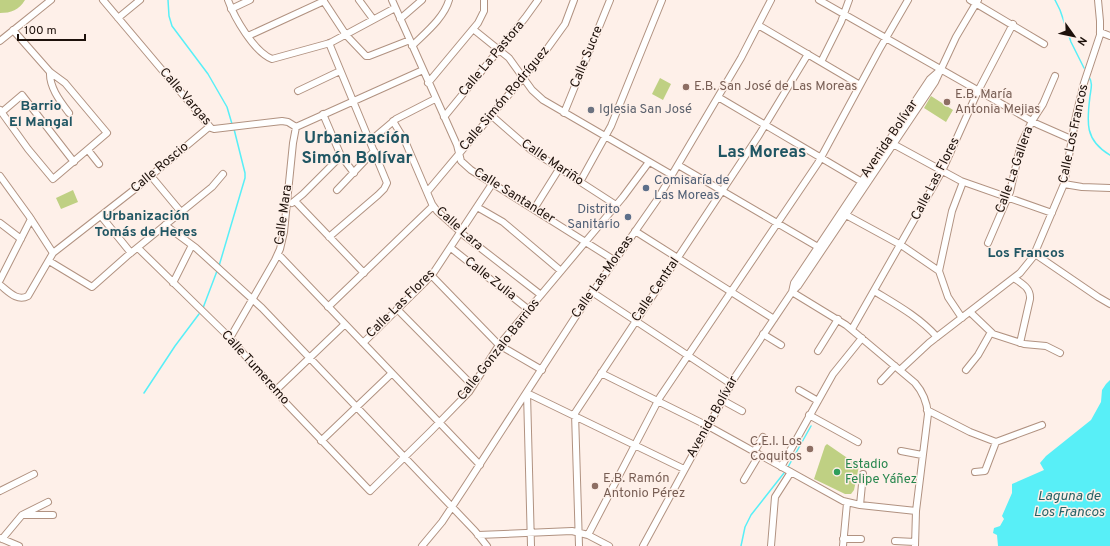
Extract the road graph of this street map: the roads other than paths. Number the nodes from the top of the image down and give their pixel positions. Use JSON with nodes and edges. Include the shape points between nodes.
{"nodes":[{"id":1,"x":51,"y":0,"type":"edge"},
{"id":2,"x":103,"y":0,"type":"edge"},
{"id":3,"x":140,"y":0,"type":"edge"},
{"id":4,"x":228,"y":0,"type":"edge"},
{"id":5,"x":250,"y":0,"type":"edge"},
{"id":6,"x":324,"y":0,"type":"edge"},
{"id":7,"x":359,"y":0,"type":"edge"},
{"id":8,"x":392,"y":0,"type":"edge"},
{"id":9,"x":422,"y":0,"type":"edge"},
{"id":10,"x":449,"y":0,"type":"edge"},
{"id":11,"x":484,"y":0,"type":"edge"},
{"id":12,"x":538,"y":0,"type":"edge"},
{"id":13,"x":574,"y":0,"type":"edge"},
{"id":14,"x":610,"y":0,"type":"edge"},
{"id":15,"x":662,"y":0,"type":"edge"},
{"id":16,"x":771,"y":0,"type":"edge"},
{"id":17,"x":819,"y":0,"type":"edge"},
{"id":18,"x":849,"y":0,"type":"edge"},
{"id":19,"x":908,"y":0,"type":"edge"},
{"id":20,"x":1098,"y":0,"type":"edge"},
{"id":21,"x":974,"y":1,"type":"edge"},
{"id":22,"x":231,"y":8,"type":"junction"},
{"id":23,"x":395,"y":8,"type":"junction"},
{"id":24,"x":844,"y":14,"type":"junction"},
{"id":25,"x":118,"y":18,"type":"junction"},
{"id":26,"x":373,"y":19,"type":"junction"},
{"id":27,"x":400,"y":19,"type":"junction"},
{"id":28,"x":1013,"y":24,"type":"junction"},
{"id":29,"x":758,"y":25,"type":"junction"},
{"id":30,"x":474,"y":29,"type":"junction"},
{"id":31,"x":13,"y":30,"type":"junction"},
{"id":32,"x":1100,"y":32,"type":"junction"},
{"id":33,"x":346,"y":34,"type":"junction"},
{"id":34,"x":248,"y":36,"type":"junction"},
{"id":35,"x":1110,"y":36,"type":"edge"},
{"id":36,"x":1,"y":38,"type":"edge"},
{"id":37,"x":886,"y":38,"type":"junction"},
{"id":38,"x":329,"y":43,"type":"junction"},
{"id":39,"x":411,"y":43,"type":"junction"},
{"id":40,"x":1044,"y":44,"type":"dead end"},
{"id":41,"x":500,"y":50,"type":"junction"},
{"id":42,"x":808,"y":54,"type":"junction"},
{"id":43,"x":822,"y":62,"type":"junction"},
{"id":44,"x":940,"y":69,"type":"junction"},
{"id":45,"x":423,"y":70,"type":"junction"},
{"id":46,"x":340,"y":71,"type":"junction"},
{"id":47,"x":50,"y":72,"type":"junction"},
{"id":48,"x":1055,"y":76,"type":"dead end"},
{"id":49,"x":523,"y":78,"type":"junction"},
{"id":50,"x":428,"y":83,"type":"junction"},
{"id":51,"x":860,"y":85,"type":"junction"},
{"id":52,"x":298,"y":91,"type":"dead end"},
{"id":53,"x":978,"y":91,"type":"junction"},
{"id":54,"x":718,"y":96,"type":"junction"},
{"id":55,"x":435,"y":99,"type":"junction"},
{"id":56,"x":352,"y":100,"type":"junction"},
{"id":57,"x":1,"y":111,"type":"edge"},
{"id":58,"x":69,"y":113,"type":"dead end"},
{"id":59,"x":564,"y":113,"type":"junction"},
{"id":60,"x":323,"y":114,"type":"junction"},
{"id":61,"x":492,"y":116,"type":"junction"},
{"id":62,"x":444,"y":117,"type":"junction"},
{"id":63,"x":393,"y":120,"type":"junction"},
{"id":64,"x":1032,"y":121,"type":"junction"},
{"id":65,"x":765,"y":125,"type":"junction"},
{"id":66,"x":209,"y":127,"type":"junction"},
{"id":67,"x":296,"y":127,"type":"junction"},
{"id":68,"x":605,"y":137,"type":"junction"},
{"id":69,"x":1071,"y":139,"type":"junction"},
{"id":70,"x":370,"y":142,"type":"junction"},
{"id":71,"x":893,"y":144,"type":"junction"},
{"id":72,"x":88,"y":150,"type":"junction"},
{"id":73,"x":374,"y":151,"type":"junction"},
{"id":74,"x":459,"y":154,"type":"junction"},
{"id":75,"x":341,"y":156,"type":"junction"},
{"id":76,"x":821,"y":158,"type":"junction"},
{"id":77,"x":74,"y":162,"type":"junction"},
{"id":78,"x":649,"y":162,"type":"junction"},
{"id":79,"x":100,"y":164,"type":"dead end"},
{"id":80,"x":678,"y":165,"type":"junction"},
{"id":81,"x":559,"y":169,"type":"junction"},
{"id":82,"x":942,"y":171,"type":"junction"},
{"id":83,"x":354,"y":173,"type":"junction"},
{"id":84,"x":223,"y":174,"type":"dead end"},
{"id":85,"x":672,"y":175,"type":"junction"},
{"id":86,"x":0,"y":176,"type":"edge"},
{"id":87,"x":151,"y":176,"type":"junction"},
{"id":88,"x":580,"y":182,"type":"junction"},
{"id":89,"x":862,"y":182,"type":"junction"},
{"id":90,"x":963,"y":182,"type":"junction"},
{"id":91,"x":492,"y":184,"type":"junction"},
{"id":92,"x":1064,"y":184,"type":"junction"},
{"id":93,"x":1110,"y":188,"type":"edge"},
{"id":94,"x":337,"y":190,"type":"dead end"},
{"id":95,"x":723,"y":191,"type":"junction"},
{"id":96,"x":427,"y":192,"type":"junction"},
{"id":97,"x":1008,"y":198,"type":"junction"},
{"id":98,"x":295,"y":201,"type":"junction"},
{"id":99,"x":616,"y":205,"type":"junction"},
{"id":100,"x":433,"y":206,"type":"junction"},
{"id":101,"x":286,"y":207,"type":"junction"},
{"id":102,"x":477,"y":207,"type":"junction"},
{"id":103,"x":534,"y":209,"type":"junction"},
{"id":104,"x":181,"y":212,"type":"junction"},
{"id":105,"x":1052,"y":213,"type":"junction"},
{"id":106,"x":846,"y":215,"type":"junction"},
{"id":107,"x":100,"y":216,"type":"junction"},
{"id":108,"x":31,"y":219,"type":"junction"},
{"id":109,"x":0,"y":223,"type":"edge"},
{"id":110,"x":778,"y":223,"type":"junction"},
{"id":111,"x":165,"y":225,"type":"junction"},
{"id":112,"x":635,"y":231,"type":"junction"},
{"id":113,"x":461,"y":232,"type":"junction"},
{"id":114,"x":329,"y":237,"type":"junction"},
{"id":115,"x":21,"y":239,"type":"junction"},
{"id":116,"x":585,"y":242,"type":"junction"},
{"id":117,"x":988,"y":243,"type":"dead end"},
{"id":118,"x":192,"y":245,"type":"junction"},
{"id":119,"x":901,"y":245,"type":"junction"},
{"id":120,"x":818,"y":247,"type":"junction"},
{"id":121,"x":138,"y":248,"type":"junction"},
{"id":122,"x":450,"y":248,"type":"junction"},
{"id":123,"x":54,"y":253,"type":"junction"},
{"id":124,"x":131,"y":253,"type":"junction"},
{"id":125,"x":278,"y":254,"type":"junction"},
{"id":126,"x":1035,"y":254,"type":"junction"},
{"id":127,"x":678,"y":258,"type":"junction"},
{"id":128,"x":614,"y":260,"type":"junction"},
{"id":129,"x":49,"y":261,"type":"junction"},
{"id":130,"x":561,"y":271,"type":"junction"},
{"id":131,"x":939,"y":272,"type":"junction"},
{"id":132,"x":364,"y":273,"type":"junction"},
{"id":133,"x":431,"y":276,"type":"junction"},
{"id":134,"x":1014,"y":278,"type":"junction"},
{"id":135,"x":0,"y":280,"type":"edge"},
{"id":136,"x":173,"y":283,"type":"junction"},
{"id":137,"x":0,"y":285,"type":"edge"},
{"id":138,"x":874,"y":291,"type":"junction"},
{"id":139,"x":592,"y":292,"type":"junction"},
{"id":140,"x":731,"y":292,"type":"junction"},
{"id":141,"x":792,"y":292,"type":"junction"},
{"id":142,"x":541,"y":295,"type":"junction"},
{"id":143,"x":252,"y":299,"type":"junction"},
{"id":144,"x":1110,"y":304,"type":"edge"},
{"id":145,"x":328,"y":307,"type":"junction"},
{"id":146,"x":397,"y":309,"type":"junction"},
{"id":147,"x":529,"y":310,"type":"junction"},
{"id":148,"x":970,"y":312,"type":"junction"},
{"id":149,"x":962,"y":318,"type":"junction"},
{"id":150,"x":774,"y":319,"type":"junction"},
{"id":151,"x":838,"y":319,"type":"junction"},
{"id":152,"x":635,"y":322,"type":"junction"},
{"id":153,"x":345,"y":324,"type":"junction"},
{"id":154,"x":852,"y":329,"type":"junction"},
{"id":155,"x":991,"y":332,"type":"junction"},
{"id":156,"x":763,"y":334,"type":"junction"},
{"id":157,"x":937,"y":337,"type":"junction"},
{"id":158,"x":230,"y":338,"type":"junction"},
{"id":159,"x":862,"y":338,"type":"junction"},
{"id":160,"x":363,"y":343,"type":"junction"},
{"id":161,"x":1020,"y":343,"type":"junction"},
{"id":162,"x":500,"y":345,"type":"junction"},
{"id":163,"x":782,"y":345,"type":"dead end"},
{"id":164,"x":818,"y":351,"type":"dead end"},
{"id":165,"x":1060,"y":353,"type":"dead end"},
{"id":166,"x":687,"y":356,"type":"junction"},
{"id":167,"x":310,"y":358,"type":"junction"},
{"id":168,"x":897,"y":368,"type":"junction"},
{"id":169,"x":542,"y":370,"type":"junction"},
{"id":170,"x":966,"y":370,"type":"dead end"},
{"id":171,"x":392,"y":373,"type":"junction"},
{"id":172,"x":601,"y":373,"type":"junction"},
{"id":173,"x":881,"y":381,"type":"dead end"},
{"id":174,"x":731,"y":384,"type":"junction"},
{"id":175,"x":473,"y":386,"type":"junction"},
{"id":176,"x":799,"y":390,"type":"dead end"},
{"id":177,"x":275,"y":391,"type":"junction"},
{"id":178,"x":527,"y":393,"type":"junction"},
{"id":179,"x":722,"y":400,"type":"junction"},
{"id":180,"x":818,"y":400,"type":"junction"},
{"id":181,"x":657,"y":402,"type":"junction"},
{"id":182,"x":357,"y":407,"type":"junction"},
{"id":183,"x":927,"y":410,"type":"junction"},
{"id":184,"x":742,"y":411,"type":"dead end"},
{"id":185,"x":810,"y":415,"type":"junction"},
{"id":186,"x":574,"y":417,"type":"junction"},
{"id":187,"x":439,"y":423,"type":"junction"},
{"id":188,"x":1042,"y":425,"type":"dead end"},
{"id":189,"x":708,"y":426,"type":"junction"},
{"id":190,"x":763,"y":437,"type":"dead end"},
{"id":191,"x":322,"y":441,"type":"junction"},
{"id":192,"x":858,"y":442,"type":"dead end"},
{"id":193,"x":996,"y":442,"type":"junction"},
{"id":194,"x":634,"y":446,"type":"junction"},
{"id":195,"x":901,"y":451,"type":"dead end"},
{"id":196,"x":756,"y":453,"type":"junction"},
{"id":197,"x":922,"y":455,"type":"junction"},
{"id":198,"x":404,"y":458,"type":"junction"},
{"id":199,"x":480,"y":465,"type":"junction"},
{"id":200,"x":781,"y":467,"type":"junction"},
{"id":201,"x":684,"y":469,"type":"junction"},
{"id":202,"x":791,"y":472,"type":"junction"},
{"id":203,"x":975,"y":472,"type":"dead end"},
{"id":204,"x":34,"y":474,"type":"dead end"},
{"id":205,"x":863,"y":474,"type":"dead end"},
{"id":206,"x":744,"y":480,"type":"dead end"},
{"id":207,"x":0,"y":491,"type":"edge"},
{"id":208,"x":370,"y":491,"type":"joint"},
{"id":209,"x":48,"y":502,"type":"dead end"},
{"id":210,"x":847,"y":503,"type":"junction"},
{"id":211,"x":860,"y":505,"type":"junction"},
{"id":212,"x":452,"y":507,"type":"junction"},
{"id":213,"x":916,"y":511,"type":"junction"},
{"id":214,"x":22,"y":515,"type":"junction"},
{"id":215,"x":53,"y":515,"type":"dead end"},
{"id":216,"x":578,"y":532,"type":"junction"},
{"id":217,"x":531,"y":533,"type":"junction"},
{"id":218,"x":478,"y":535,"type":"junction"},
{"id":219,"x":588,"y":535,"type":"junction"},
{"id":220,"x":1,"y":538,"type":"edge"},
{"id":221,"x":844,"y":538,"type":"junction"},
{"id":222,"x":861,"y":539,"type":"dead end"},
{"id":223,"x":895,"y":541,"type":"dead end"},
{"id":224,"x":915,"y":544,"type":"edge"},
{"id":225,"x":19,"y":546,"type":"edge"},
{"id":226,"x":422,"y":546,"type":"edge"},
{"id":227,"x":487,"y":546,"type":"edge"},
{"id":228,"x":531,"y":546,"type":"edge"},
{"id":229,"x":579,"y":546,"type":"edge"},
{"id":230,"x":609,"y":546,"type":"edge"},
{"id":231,"x":642,"y":546,"type":"edge"},
{"id":232,"x":771,"y":546,"type":"edge"},
{"id":233,"x":843,"y":546,"type":"edge"}],
"edges":[{"from":1,"to":31,"type":"street"},
{"from":2,"to":25,"type":"street","name":"Calle Vargas"},
{"from":3,"to":25,"type":"street"},
{"from":4,"to":22,"type":"street"},
{"from":5,"to":22,"type":"street"},
{"from":6,"to":33,"type":"street"},
{"from":6,"to":34,"type":"street"},
{"from":7,"to":26,"type":"street"},
{"from":8,"to":23,"type":"street","name":"Calle Santander"},
{"from":9,"to":27,"type":"street"},
{"from":10,"to":39,"type":"street","via":[[440,16]]},
{"from":11,"to":30,"type":"street","via":[[482,14]]},
{"from":12,"to":41,"type":"street","name":"Calle La Pastora"},
{"from":13,"to":49,"type":"street","name":"Calle Simón Rodríguez","via":[[561,31]]},
{"from":14,"to":59,"type":"street","name":"Calle Sucre"},
{"from":15,"to":68,"type":"street"},
{"from":16,"to":29,"type":"street","name":"Calle Las Moreas"},
{"from":17,"to":24,"type":"street"},
{"from":18,"to":24,"type":"street"},
{"from":19,"to":37,"type":"street"},
{"from":20,"to":32,"type":"street","name":"Calle Los Francos"},
{"from":21,"to":28,"type":"street"},
{"from":21,"to":44,"type":"street","name":"Avenida Bolívar"},
{"from":22,"to":34,"type":"street"},
{"from":23,"to":26,"type":"street"},
{"from":23,"to":27,"type":"street","name":"Calle Santander"},
{"from":24,"to":37,"type":"street"},
{"from":24,"to":43,"type":"street"},
{"from":25,"to":66,"type":"street","name":"Calle Vargas"},
{"from":26,"to":33,"type":"street"},
{"from":27,"to":39,"type":"street","name":"Calle Santander"},
{"from":28,"to":40,"type":"street"},
{"from":28,"to":53,"type":"street","name":"Calle Las Flores"},
{"from":29,"to":42,"type":"street"},
{"from":29,"to":54,"type":"street","name":"Calle Las Moreas"},
{"from":30,"to":41,"type":"street"},
{"from":30,"to":50,"type":"street"},
{"from":31,"to":36,"type":"street"},
{"from":31,"to":47,"type":"street"},
{"from":32,"to":35,"type":"street"},
{"from":32,"to":69,"type":"street","name":"Calle Los Francos","via":[[1083,87]]},
{"from":33,"to":38,"type":"street"},
{"from":33,"to":39,"type":"street","via":[[362,53],[368,56]]},
{"from":34,"to":38,"type":"street","via":[[272,59]]},
{"from":37,"to":44,"type":"street"},
{"from":37,"to":51,"type":"street"},
{"from":38,"to":46,"type":"street"},
{"from":39,"to":45,"type":"street","name":"Calle Santander"},
{"from":41,"to":49,"type":"street","via":[[516,66]]},
{"from":41,"to":62,"type":"street","name":"Calle La Pastora"},
{"from":42,"to":43,"type":"street"},
{"from":42,"to":65,"type":"street","name":"Calle Central"},
{"from":43,"to":51,"type":"street"},
{"from":44,"to":53,"type":"street"},
{"from":44,"to":71,"type":"street","name":"Avenida Bolívar","via":[[935,82]]},
{"from":44,"to":89,"type":"street","name":"Avenida Bolívar","via":[[930,79]]},
{"from":45,"to":50,"type":"street","name":"Calle Santander"},
{"from":45,"to":56,"type":"street"},
{"from":46,"to":52,"type":"street"},
{"from":46,"to":56,"type":"street"},
{"from":47,"to":58,"type":"street","via":[[54,90]]},
{"from":47,"to":72,"type":"street","via":[[65,83],[107,133]]},
{"from":48,"to":64,"type":"street","name":"Calle La Gallera","via":[[1043,104]]},
{"from":49,"to":59,"type":"street","via":[[537,95]]},
{"from":49,"to":61,"type":"street","name":"Calle Simón Rodríguez"},
{"from":50,"to":55,"type":"street","name":"Calle Santander"},
{"from":51,"to":76,"type":"street"},
{"from":53,"to":64,"type":"street"},
{"from":53,"to":82,"type":"street","name":"Calle Las Flores"},
{"from":54,"to":65,"type":"street"},
{"from":54,"to":80,"type":"street","name":"Calle Las Moreas"},
{"from":55,"to":62,"type":"street","name":"Calle Santander"},
{"from":55,"to":63,"type":"street"},
{"from":56,"to":60,"type":"street"},
{"from":56,"to":70,"type":"street"},
{"from":57,"to":77,"type":"street","via":[[22,95]]},
{"from":57,"to":77,"type":"street","via":[[52,179]]},
{"from":59,"to":68,"type":"street"},
{"from":60,"to":67,"type":"street"},
{"from":60,"to":75,"type":"street"},
{"from":61,"to":74,"type":"street","name":"Calle Simón Rodríguez"},
{"from":61,"to":81,"type":"street","name":"Calle Mariño","via":[[526,146]]},
{"from":62,"to":74,"type":"street","name":"Calle Santander"},
{"from":63,"to":70,"type":"street"},
{"from":63,"to":96,"type":"street","name":"Calle Lara"},
{"from":64,"to":69,"type":"street"},
{"from":64,"to":97,"type":"street","name":"Calle La Gallera","via":[[1021,144]]},
{"from":65,"to":76,"type":"street"},
{"from":65,"to":95,"type":"street","name":"Calle Central"},
{"from":66,"to":67,"type":"street","name":"Calle Vargas","via":[[214,129],[282,121]]},
{"from":66,"to":87,"type":"street","name":"Calle Roscio"},
{"from":67,"to":101,"type":"street","name":"Calle Mara"},
{"from":68,"to":78,"type":"street"},
{"from":68,"to":88,"type":"street"},
{"from":69,"to":92,"type":"street","name":"Calle Los Francos"},
{"from":70,"to":73,"type":"street"},
{"from":71,"to":82,"type":"street"},
{"from":71,"to":106,"type":"street","name":"Avenida Bolívar"},
{"from":72,"to":77,"type":"street"},
{"from":72,"to":79,"type":"street"},
{"from":73,"to":83,"type":"street"},
{"from":73,"to":114,"type":"street","via":[[386,179],[386,187]]},
{"from":74,"to":91,"type":"street","name":"Calle Santander","via":[[466,166]]},
{"from":74,"to":96,"type":"street","name":"Calle Simón Rodríguez"},
{"from":75,"to":83,"type":"street"},
{"from":75,"to":98,"type":"street"},
{"from":76,"to":89,"type":"street"},
{"from":76,"to":110,"type":"street"},
{"from":78,"to":85,"type":"street"},
{"from":78,"to":99,"type":"street","name":"Calle Gonzalo Barrios"},
{"from":80,"to":85,"type":"street","name":"Calle Las Moreas"},
{"from":80,"to":95,"type":"street"},
{"from":81,"to":88,"type":"street","name":"Calle Mariño"},
{"from":81,"to":103,"type":"street"},
{"from":82,"to":90,"type":"street"},
{"from":82,"to":119,"type":"street","name":"Calle Las Flores"},
{"from":83,"to":94,"type":"street"},
{"from":84,"to":104,"type":"street","via":[[212,187]]},
{"from":85,"to":112,"type":"street","name":"Calle Las Moreas"},
{"from":86,"to":108,"type":"street"},
{"from":87,"to":104,"type":"street"},
{"from":87,"to":107,"type":"street","name":"Calle Roscio"},
{"from":88,"to":99,"type":"street","name":"Calle Mariño"},
{"from":89,"to":120,"type":"street","name":"Avenida Bolívar"},
{"from":90,"to":97,"type":"street"},
{"from":90,"to":131,"type":"street","via":[[952,211]]},
{"from":91,"to":102,"type":"street","name":"Calle Las Flores"},
{"from":91,"to":103,"type":"street","name":"Calle Santander"},
{"from":92,"to":93,"type":"street"},
{"from":92,"to":105,"type":"street","name":"Calle Los Francos"},
{"from":95,"to":110,"type":"street"},
{"from":95,"to":127,"type":"street","name":"Calle Central"},
{"from":96,"to":100,"type":"street","name":"Calle Lara"},
{"from":97,"to":105,"type":"street"},
{"from":97,"to":117,"type":"street","name":"Calle La Gallera"},
{"from":98,"to":101,"type":"street"},
{"from":98,"to":114,"type":"street"},
{"from":99,"to":116,"type":"street","name":"Calle Gonzalo Barrios"},
{"from":100,"to":113,"type":"street","name":"Calle Lara"},
{"from":100,"to":132,"type":"street"},
{"from":101,"to":125,"type":"street","name":"Calle Mara","via":[[284,232]]},
{"from":102,"to":113,"type":"street","name":"Calle Las Flores"},
{"from":102,"to":130,"type":"street","via":[[502,222]]},
{"from":103,"to":116,"type":"street","name":"Calle Santander"},
{"from":104,"to":111,"type":"street"},
{"from":105,"to":126,"type":"street","name":"Calle Los Francos"},
{"from":106,"to":119,"type":"street"},
{"from":106,"to":141,"type":"street","name":"Avenida Bolívar"},
{"from":107,"to":123,"type":"street","name":"Calle Roscio"},
{"from":107,"to":124,"type":"street"},
{"from":108,"to":115,"type":"street"},
{"from":108,"to":123,"type":"street"},
{"from":109,"to":115,"type":"street"},
{"from":110,"to":120,"type":"street"},
{"from":110,"to":140,"type":"street"},
{"from":111,"to":118,"type":"street"},
{"from":111,"to":121,"type":"street"},
{"from":112,"to":127,"type":"street"},
{"from":112,"to":128,"type":"street","name":"Calle Las Moreas"},
{"from":113,"to":122,"type":"street","name":"Calle Las Flores"},
{"from":113,"to":142,"type":"street","name":"Calle Lara"},
{"from":114,"to":132,"type":"street"},
{"from":115,"to":135,"type":"street"},
{"from":116,"to":128,"type":"street","name":"Calle Santander"},
{"from":116,"to":130,"type":"street","name":"Calle Gonzalo Barrios"},
{"from":118,"to":136,"type":"street"},
{"from":118,"to":143,"type":"street"},
{"from":119,"to":131,"type":"street"},
{"from":119,"to":138,"type":"street","name":"Calle Las Flores"},
{"from":120,"to":141,"type":"street","name":"Avenida Bolívar","via":[[794,283]]},
{"from":121,"to":124,"type":"street"},
{"from":121,"to":136,"type":"street","name":"Calle Tumeremo"},
{"from":122,"to":133,"type":"street","name":"Calle Las Flores"},
{"from":122,"to":147,"type":"street","name":"Calle Zulia"},
{"from":123,"to":129,"type":"street","name":"Calle Roscio"},
{"from":124,"to":129,"type":"street","via":[[92,287]]},
{"from":125,"to":143,"type":"street","name":"Calle Mara"},
{"from":125,"to":145,"type":"street"},
{"from":126,"to":134,"type":"street","name":"Calle Los Francos"},
{"from":126,"to":144,"type":"street"},
{"from":127,"to":140,"type":"street"},
{"from":127,"to":152,"type":"street","name":"Calle Central"},
{"from":128,"to":139,"type":"street","name":"Calle Las Moreas"},
{"from":129,"to":137,"type":"street","name":"Calle Roscio","via":[[26,297],[14,296]]},
{"from":130,"to":142,"type":"street","name":"Calle Gonzalo Barrios"},
{"from":131,"to":149,"type":"street","via":[[948,297]]},
{"from":132,"to":145,"type":"street"},
{"from":133,"to":146,"type":"street","name":"Calle Las Flores"},
{"from":133,"to":162,"type":"street"},
{"from":134,"to":148,"type":"street","name":"Calle Los Francos"},
{"from":134,"to":161,"type":"street","via":[[1030,293]]},
{"from":136,"to":158,"type":"street","name":"Calle Tumeremo"},
{"from":138,"to":154,"type":"street","name":"Calle Las Flores"},
{"from":138,"to":157,"type":"street","via":[[918,318]]},
{"from":139,"to":152,"type":"street"},
{"from":139,"to":169,"type":"street","name":"Calle Las Moreas"},
{"from":140,"to":150,"type":"street"},
{"from":140,"to":166,"type":"street"},
{"from":141,"to":150,"type":"street","name":"Avenida Bolívar"},
{"from":141,"to":151,"type":"street"},
{"from":142,"to":147,"type":"street","name":"Calle Gonzalo Barrios"},
{"from":143,"to":158,"type":"street","name":"Calle Mara"},
{"from":143,"to":167,"type":"street"},
{"from":145,"to":153,"type":"street"},
{"from":146,"to":160,"type":"street","name":"Calle Las Flores"},
{"from":146,"to":175,"type":"street"},
{"from":147,"to":162,"type":"street","name":"Calle Gonzalo Barrios"},
{"from":148,"to":149,"type":"street","name":"Calle Los Francos"},
{"from":148,"to":155,"type":"street"},
{"from":149,"to":157,"type":"street","name":"Calle Los Francos"},
{"from":150,"to":156,"type":"street","name":"Avenida Bolívar"},
{"from":151,"to":154,"type":"street"},
{"from":151,"to":164,"type":"street"},
{"from":152,"to":166,"type":"street"},
{"from":152,"to":172,"type":"street","name":"Calle Central"},
{"from":153,"to":160,"type":"street"},
{"from":153,"to":167,"type":"street"},
{"from":154,"to":159,"type":"street"},
{"from":155,"to":161,"type":"street"},
{"from":155,"to":170,"type":"street"},
{"from":156,"to":163,"type":"street"},
{"from":156,"to":174,"type":"street","name":"Avenida Bolívar"},
{"from":157,"to":168,"type":"street","name":"Calle Los Francos"},
{"from":158,"to":177,"type":"street","name":"Calle Tumeremo"},
{"from":159,"to":168,"type":"street"},
{"from":159,"to":180,"type":"street","via":[[836,369]]},
{"from":160,"to":171,"type":"street"},
{"from":161,"to":165,"type":"street","via":[[1046,346]]},
{"from":162,"to":169,"type":"street"},
{"from":162,"to":175,"type":"street","name":"Calle Gonzalo Barrios"},
{"from":166,"to":174,"type":"street"},
{"from":166,"to":181,"type":"street"},
{"from":167,"to":177,"type":"street"},
{"from":167,"to":182,"type":"street"},
{"from":168,"to":173,"type":"street","name":"Calle Los Francos"},
{"from":168,"to":183,"type":"street","via":[[918,386]]},
{"from":169,"to":178,"type":"street","name":"Calle Las Moreas"},
{"from":171,"to":182,"type":"street"},
{"from":171,"to":187,"type":"street"},
{"from":172,"to":181,"type":"street"},
{"from":172,"to":186,"type":"street","name":"Calle Central"},
{"from":174,"to":179,"type":"street","name":"Avenida Bolívar"},
{"from":175,"to":187,"type":"street","name":"Calle Gonzalo Barrios"},
{"from":176,"to":180,"type":"street"},
{"from":177,"to":191,"type":"street","name":"Calle Tumeremo"},
{"from":178,"to":186,"type":"street"},
{"from":178,"to":199,"type":"street","name":"Calle Las Moreas"},
{"from":178,"to":217,"type":"street"},
{"from":179,"to":184,"type":"street"},
{"from":179,"to":189,"type":"street","name":"Avenida Bolívar"},
{"from":180,"to":185,"type":"street"},
{"from":181,"to":189,"type":"street"},
{"from":181,"to":194,"type":"street"},
{"from":182,"to":191,"type":"street"},
{"from":182,"to":198,"type":"street"},
{"from":183,"to":193,"type":"street"},
{"from":183,"to":197,"type":"street"},
{"from":185,"to":192,"type":"street"},
{"from":185,"to":200,"type":"street"},
{"from":186,"to":194,"type":"street"},
{"from":186,"to":216,"type":"street"},
{"from":187,"to":198,"type":"street","name":"Calle Gonzalo Barrios"},
{"from":187,"to":199,"type":"street"},
{"from":188,"to":193,"type":"street"},
{"from":189,"to":196,"type":"street"},
{"from":189,"to":201,"type":"street","name":"Avenida Bolívar"},
{"from":190,"to":196,"type":"street"},
{"from":191,"to":208,"type":"street","name":"Calle Tumeremo"},
{"from":193,"to":203,"type":"street","via":[[985,471]]},
{"from":194,"to":201,"type":"street"},
{"from":194,"to":219,"type":"street"},
{"from":195,"to":197,"type":"street"},
{"from":196,"to":200,"type":"street"},
{"from":196,"to":206,"type":"street"},
{"from":197,"to":213,"type":"street"},
{"from":198,"to":208,"type":"street","name":"Calle Gonzalo Barrios"},
{"from":198,"to":212,"type":"street"},
{"from":199,"to":212,"type":"street","name":"Calle Las Moreas"},
{"from":200,"to":202,"type":"street"},
{"from":201,"to":231,"type":"street","name":"Avenida Bolívar"},
{"from":202,"to":210,"type":"street"},
{"from":202,"to":232,"type":"street","via":[[775,497]]},
{"from":204,"to":207,"type":"street"},
{"from":205,"to":211,"type":"street"},
{"from":209,"to":214,"type":"street"},
{"from":210,"to":211,"type":"street"},
{"from":210,"to":221,"type":"street"},
{"from":211,"to":213,"type":"street"},
{"from":212,"to":218,"type":"street"},
{"from":212,"to":226,"type":"street","name":"Calle Las Moreas"},
{"from":213,"to":224,"type":"street"},
{"from":214,"to":215,"type":"street"},
{"from":214,"to":220,"type":"street"},
{"from":216,"to":217,"type":"street"},
{"from":216,"to":219,"type":"street"},
{"from":216,"to":229,"type":"street"},
{"from":217,"to":218,"type":"street"},
{"from":217,"to":228,"type":"street"},
{"from":218,"to":227,"type":"street"},
{"from":219,"to":230,"type":"street"},
{"from":220,"to":225,"type":"street"},
{"from":221,"to":222,"type":"street"},
{"from":221,"to":233,"type":"street"},
{"from":223,"to":224,"type":"street"}]}
